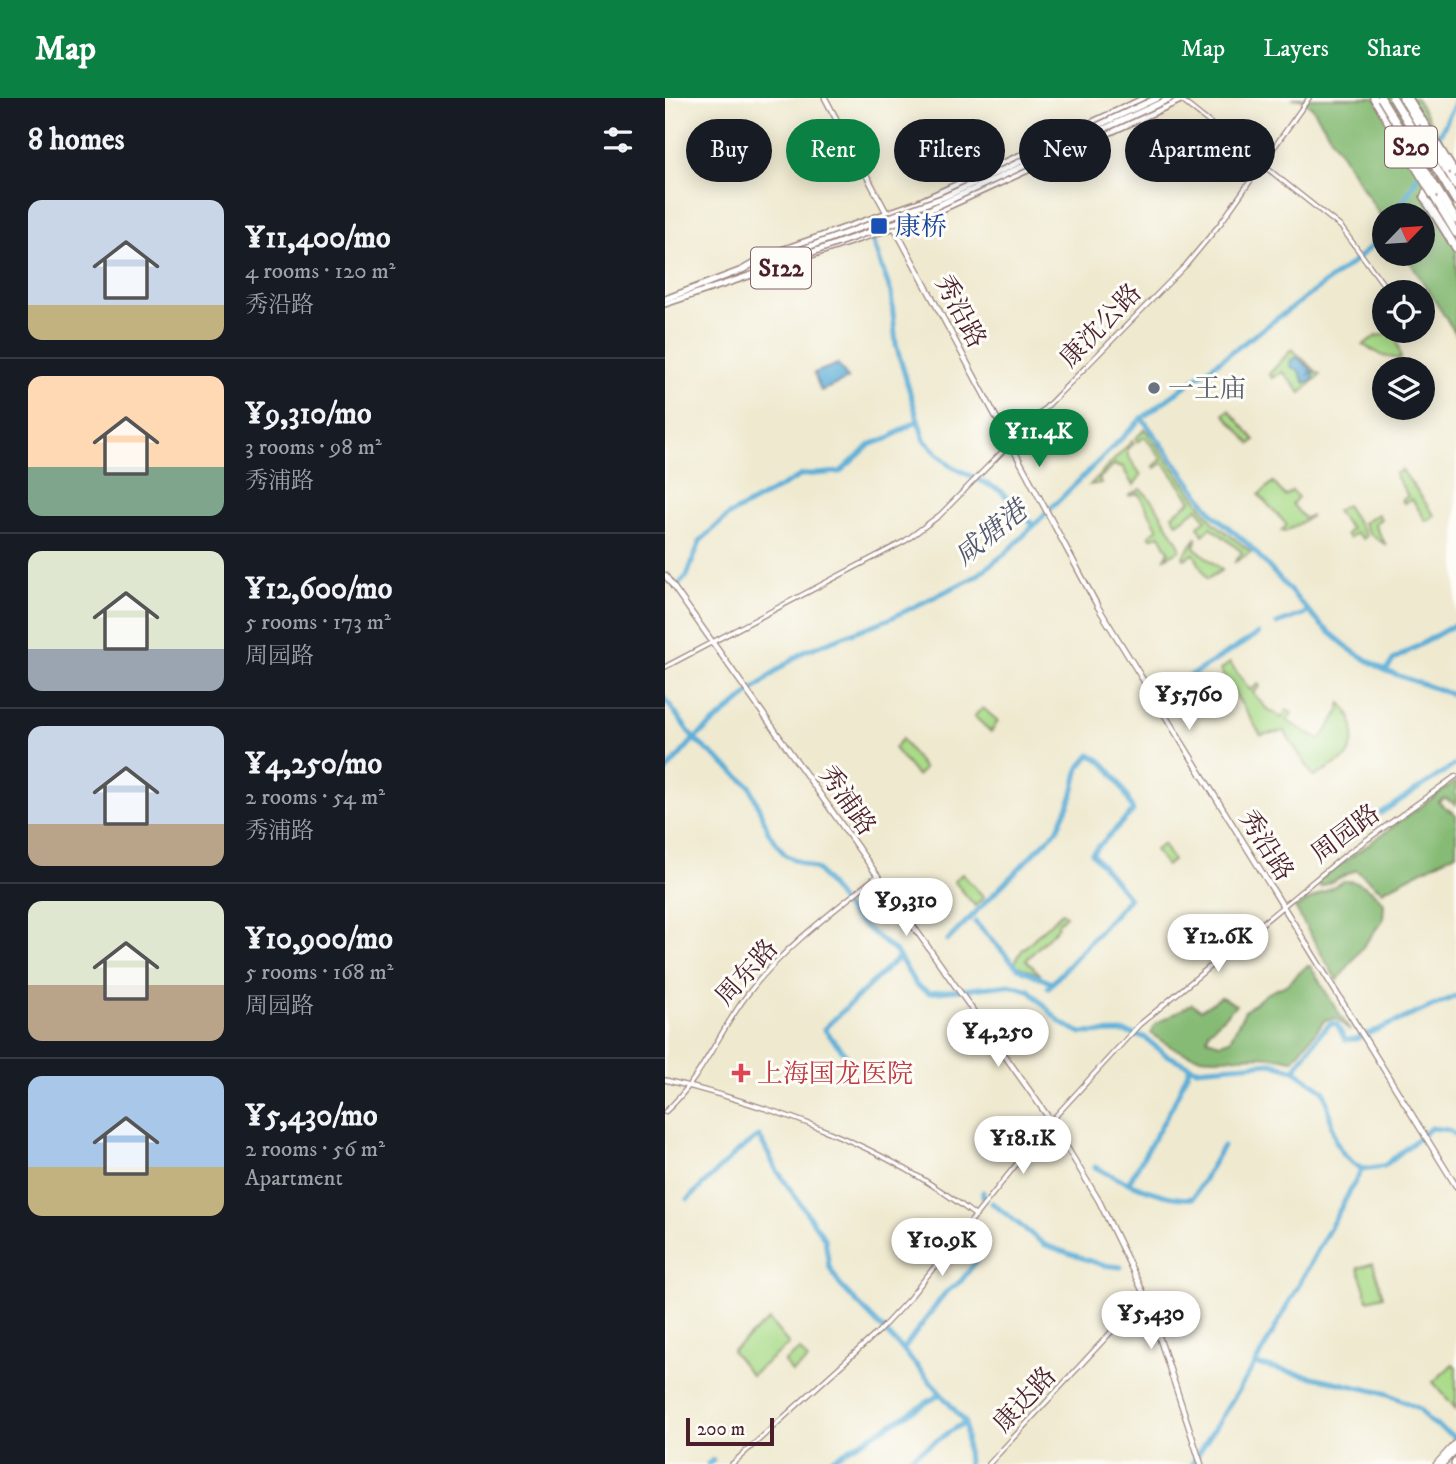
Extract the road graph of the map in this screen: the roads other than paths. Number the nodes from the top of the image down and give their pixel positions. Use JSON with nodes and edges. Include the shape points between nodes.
{"nodes":[{"id":1,"x":825,"y":98,"type":"edge"},
{"id":2,"x":1145,"y":98,"type":"edge"},
{"id":3,"x":1157,"y":98,"type":"edge"},
{"id":4,"x":1171,"y":98,"type":"edge"},
{"id":5,"x":1309,"y":98,"type":"edge"},
{"id":6,"x":1374,"y":98,"type":"edge"},
{"id":7,"x":1381,"y":98,"type":"edge"},
{"id":8,"x":1393,"y":98,"type":"edge"},
{"id":9,"x":1403,"y":98,"type":"edge"},
{"id":10,"x":1408,"y":98,"type":"edge"},
{"id":11,"x":1182,"y":99,"type":"edge"},
{"id":12,"x":1207,"y":119,"type":"edge"},
{"id":13,"x":1422,"y":126,"type":"junction"},
{"id":14,"x":1275,"y":147,"type":"edge"},
{"id":15,"x":1453,"y":172,"type":"edge"},
{"id":16,"x":1275,"y":174,"type":"edge"},
{"id":17,"x":1249,"y":182,"type":"edge"},
{"id":18,"x":1456,"y":185,"type":"edge"},
{"id":19,"x":1437,"y":195,"type":"junction"},
{"id":20,"x":1456,"y":201,"type":"edge"},
{"id":21,"x":1442,"y":210,"type":"junction"},
{"id":22,"x":888,"y":213,"type":"junction"},
{"id":23,"x":1456,"y":220,"type":"edge"},
{"id":24,"x":895,"y":228,"type":"junction"},
{"id":25,"x":1456,"y":233,"type":"edge"},
{"id":26,"x":1456,"y":242,"type":"edge"},
{"id":27,"x":1456,"y":248,"type":"edge"},
{"id":28,"x":787,"y":258,"type":"junction"},
{"id":29,"x":743,"y":274,"type":"junction"},
{"id":30,"x":1380,"y":280,"type":"edge"},
{"id":31,"x":665,"y":299,"type":"edge"},
{"id":32,"x":665,"y":304,"type":"edge"},
{"id":33,"x":1011,"y":445,"type":"junction"},
{"id":34,"x":665,"y":575,"type":"edge"},
{"id":35,"x":713,"y":644,"type":"junction"},
{"id":36,"x":665,"y":667,"type":"edge"},
{"id":37,"x":1456,"y":776,"type":"edge"},
{"id":38,"x":877,"y":876,"type":"junction"},
{"id":39,"x":1282,"y":906,"type":"junction"},
{"id":40,"x":665,"y":1080,"type":"edge"},
{"id":41,"x":691,"y":1086,"type":"junction"},
{"id":42,"x":665,"y":1112,"type":"edge"},
{"id":43,"x":1051,"y":1121,"type":"junction"},
{"id":44,"x":1456,"y":1186,"type":"edge"},
{"id":45,"x":976,"y":1216,"type":"junction"},
{"id":46,"x":1147,"y":1300,"type":"junction"},
{"id":47,"x":1455,"y":1448,"type":"edge"},
{"id":48,"x":732,"y":1464,"type":"edge"},
{"id":49,"x":989,"y":1464,"type":"edge"},
{"id":50,"x":1201,"y":1464,"type":"edge"},
{"id":51,"x":1438,"y":1464,"type":"edge"},
{"id":52,"x":1447,"y":1464,"type":"edge"}],
"edges":[{"from":1,"to":22,"type":"main road","name":"秀沿路"},
{"from":2,"to":22,"type":"main road","number":"S122"},
{"from":3,"to":28,"type":"main road","bridge":true,"via":[[944,197]]},
{"from":4,"to":28,"type":"main road","bridge":true,"via":[[922,213]]},
{"from":5,"to":14,"type":"street","name":"康沈公路"},
{"from":6,"to":19,"type":"highway","bridge":true},
{"from":7,"to":19,"type":"highway","number":"S20","bridge":true},
{"from":8,"to":20,"type":"highway","number":"S20","bridge":true},
{"from":9,"to":13,"type":"highway"},
{"from":10,"to":13,"type":"highway"},
{"from":11,"to":12,"type":"street"},
{"from":11,"to":24,"type":"main road","number":"S122","via":[[961,203]]},
{"from":13,"to":15,"type":"highway","bridge":true},
{"from":15,"to":18,"type":"highway"},
{"from":15,"to":27,"type":"highway","via":[[1448,160],[1441,162],[1424,193]]},
{"from":16,"to":30,"type":"street","via":[[1341,227]]},
{"from":17,"to":33,"type":"street","name":"康沈公路","via":[[1186,265]]},
{"from":19,"to":21,"type":"highway"},
{"from":19,"to":23,"type":"highway","number":"S20"},
{"from":21,"to":25,"type":"highway"},
{"from":21,"to":26,"type":"highway"},
{"from":22,"to":24,"type":"main road","name":"秀沿路"},
{"from":22,"to":29,"type":"main road","number":"S122","via":[[769,254]]},
{"from":24,"to":29,"type":"main road","number":"S122","via":[[775,270]]},
{"from":24,"to":33,"type":"main road","name":"秀沿路"},
{"from":28,"to":29,"type":"main road"},
{"from":29,"to":31,"type":"main road","number":"S122"},
{"from":29,"to":32,"type":"main road","number":"S122"},
{"from":33,"to":35,"type":"street","name":"康沈公路","via":[[940,515],[905,541]]},
{"from":33,"to":39,"type":"main road","name":"秀沿路","via":[[1117,640]]},
{"from":34,"to":35,"type":"main road","name":"秀浦路"},
{"from":35,"to":36,"type":"street","name":"康沈公路"},
{"from":35,"to":38,"type":"main road","name":"秀浦路"},
{"from":37,"to":39,"type":"street","name":"周园路"},
{"from":38,"to":41,"type":"street","name":"周东路","via":[[754,986],[723,1028]]},
{"from":38,"to":43,"type":"main road","name":"秀浦路"},
{"from":39,"to":43,"type":"street","name":"周园路","via":[[1139,1025]]},
{"from":39,"to":44,"type":"main road","name":"秀沿路"},
{"from":40,"to":41,"type":"street"},
{"from":41,"to":42,"type":"street","name":"周东路"},
{"from":41,"to":45,"type":"street","via":[[769,1108],[858,1143],[920,1175]]},
{"from":43,"to":45,"type":"street","name":"周园路"},
{"from":43,"to":46,"type":"main road","name":"秀浦路","via":[[1099,1201]]},
{"from":45,"to":48,"type":"street","name":"周园路","via":[[888,1322]]},
{"from":46,"to":49,"type":"street","name":"康达路","via":[[1113,1330]]},
{"from":46,"to":50,"type":"main road","name":"秀浦路"},
{"from":47,"to":51,"type":"highway"},
{"from":47,"to":52,"type":"highway"}]}
